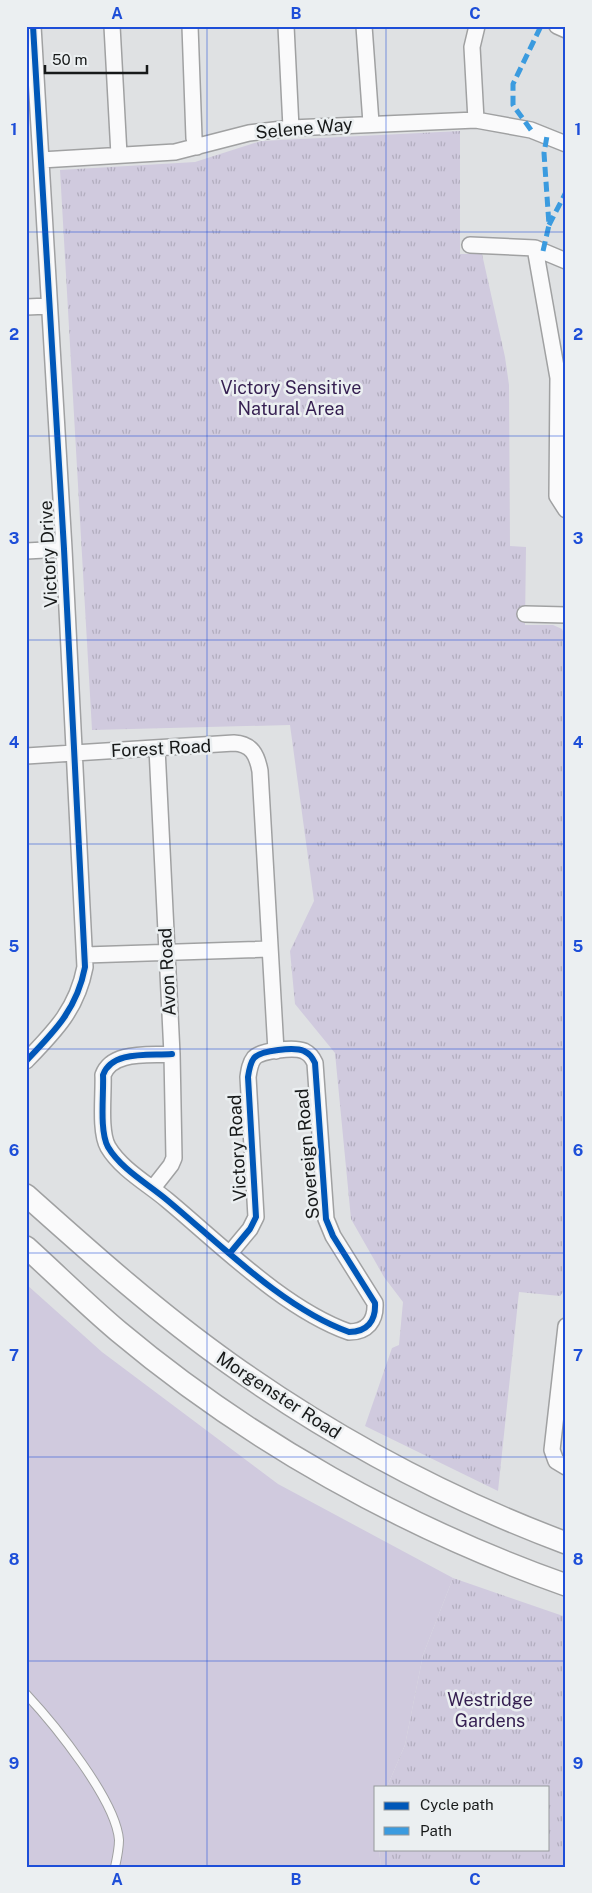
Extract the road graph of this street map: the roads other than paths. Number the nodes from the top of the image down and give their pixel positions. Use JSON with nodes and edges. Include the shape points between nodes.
{"nodes":[{"id":1,"x":33,"y":26,"type":"edge"},
{"id":2,"x":112,"y":26,"type":"edge"},
{"id":3,"x":190,"y":26,"type":"edge"},
{"id":4,"x":286,"y":26,"type":"edge"},
{"id":5,"x":364,"y":26,"type":"edge"},
{"id":6,"x":478,"y":26,"type":"edge"},
{"id":7,"x":476,"y":120,"type":"junction"},
{"id":8,"x":371,"y":123,"type":"junction"},
{"id":9,"x":291,"y":128,"type":"junction"},
{"id":10,"x":566,"y":144,"type":"edge"},
{"id":11,"x":197,"y":147,"type":"junction"},
{"id":12,"x":119,"y":155,"type":"junction"},
{"id":13,"x":41,"y":160,"type":"junction"},
{"id":14,"x":470,"y":245,"type":"dead end"},
{"id":15,"x":535,"y":248,"type":"junction"},
{"id":16,"x":566,"y":261,"type":"edge"},
{"id":17,"x":49,"y":306,"type":"junction"},
{"id":18,"x":26,"y":307,"type":"edge"},
{"id":19,"x":566,"y":510,"type":"edge"},
{"id":20,"x":64,"y":549,"type":"junction"},
{"id":21,"x":26,"y":551,"type":"edge"},
{"id":22,"x":525,"y":614,"type":"dead end"},
{"id":23,"x":566,"y":615,"type":"edge"},
{"id":24,"x":157,"y":748,"type":"junction"},
{"id":25,"x":74,"y":753,"type":"junction"},
{"id":26,"x":26,"y":756,"type":"edge"},
{"id":27,"x":268,"y":949,"type":"junction"},
{"id":28,"x":166,"y":954,"type":"junction"},
{"id":29,"x":84,"y":955,"type":"junction"},
{"id":30,"x":276,"y":1051,"type":"junction"},
{"id":31,"x":172,"y":1054,"type":"junction"},
{"id":32,"x":26,"y":1061,"type":"edge"},
{"id":33,"x":153,"y":1188,"type":"junction"},
{"id":34,"x":26,"y":1195,"type":"edge"},
{"id":35,"x":26,"y":1247,"type":"edge"},
{"id":36,"x":230,"y":1253,"type":"junction"},
{"id":37,"x":566,"y":1326,"type":"edge"},
{"id":38,"x":561,"y":1401,"type":"edge"},
{"id":39,"x":566,"y":1467,"type":"edge"},
{"id":40,"x":566,"y":1542,"type":"edge"},
{"id":41,"x":566,"y":1585,"type":"edge"},
{"id":42,"x":26,"y":1694,"type":"edge"},
{"id":43,"x":115,"y":1867,"type":"edge"}],
"edges":[{"from":1,"to":13,"type":"street","name":"Victory Drive"},
{"from":2,"to":12,"type":"street"},
{"from":3,"to":11,"type":"street"},
{"from":4,"to":9,"type":"street"},
{"from":5,"to":8,"type":"street"},
{"from":6,"to":7,"type":"street","via":[[472,47]]},
{"from":7,"to":8,"type":"street","name":"Selene Way"},
{"from":7,"to":10,"type":"street","name":"Selene Way","via":[[531,130]]},
{"from":8,"to":9,"type":"street","name":"Selene Way"},
{"from":9,"to":11,"type":"street","name":"Selene Way","via":[[249,133]]},
{"from":11,"to":12,"type":"street","name":"Selene Way","via":[[175,152]]},
{"from":12,"to":13,"type":"street","name":"Selene Way"},
{"from":13,"to":17,"type":"street","name":"Victory Drive"},
{"from":14,"to":15,"type":"street"},
{"from":15,"to":16,"type":"street"},
{"from":15,"to":19,"type":"street","via":[[558,378],[557,496]]},
{"from":17,"to":18,"type":"street"},
{"from":17,"to":20,"type":"street","name":"Victory Drive"},
{"from":20,"to":21,"type":"street"},
{"from":20,"to":25,"type":"street","name":"Victory Drive"},
{"from":22,"to":23,"type":"street"},
{"from":24,"to":25,"type":"street","name":"Forest Road"},
{"from":24,"to":27,"type":"street","name":"Forest Road","via":[[234,743],[247,746],[255,754],[260,771]]},
{"from":24,"to":28,"type":"street","name":"Avon Road"},
{"from":25,"to":26,"type":"street","name":"Forest Road"},
{"from":25,"to":29,"type":"street","name":"Victory Drive"},
{"from":27,"to":28,"type":"street"},
{"from":27,"to":30,"type":"street"},
{"from":28,"to":29,"type":"street"},
{"from":28,"to":31,"type":"street","name":"Avon Road"},
{"from":29,"to":32,"type":"street","name":"Victory Drive","via":[[80,988],[74,1003],[49,1038]]},
{"from":30,"to":36,"type":"street","name":"Victory Road","via":[[258,1054],[250,1064],[248,1077],[256,1217]]},
{"from":30,"to":36,"type":"street","name":"Sovereign Road","via":[[301,1050],[310,1054],[315,1063],[326,1219],[333,1236],[375,1303],[374,1320],[363,1329],[349,1332],[279,1293]]},
{"from":31,"to":33,"type":"street","name":"Avon Road","via":[[174,1158]]},
{"from":31,"to":33,"type":"street","via":[[118,1058],[111,1062],[103,1075],[107,1145],[130,1171]]},
{"from":33,"to":36,"type":"street"},
{"from":34,"to":40,"type":"main road","name":"Morgenster Road","via":[[116,1276],[275,1396],[367,1452],[436,1488]]},
{"from":35,"to":41,"type":"main road","via":[[118,1331],[276,1445],[414,1522],[511,1565]]},
{"from":37,"to":38,"type":"street"},
{"from":38,"to":39,"type":"street","via":[[552,1450],[556,1460]]},
{"from":42,"to":43,"type":"lane","via":[[45,1714],[98,1788],[117,1830],[119,1840]]}]}
